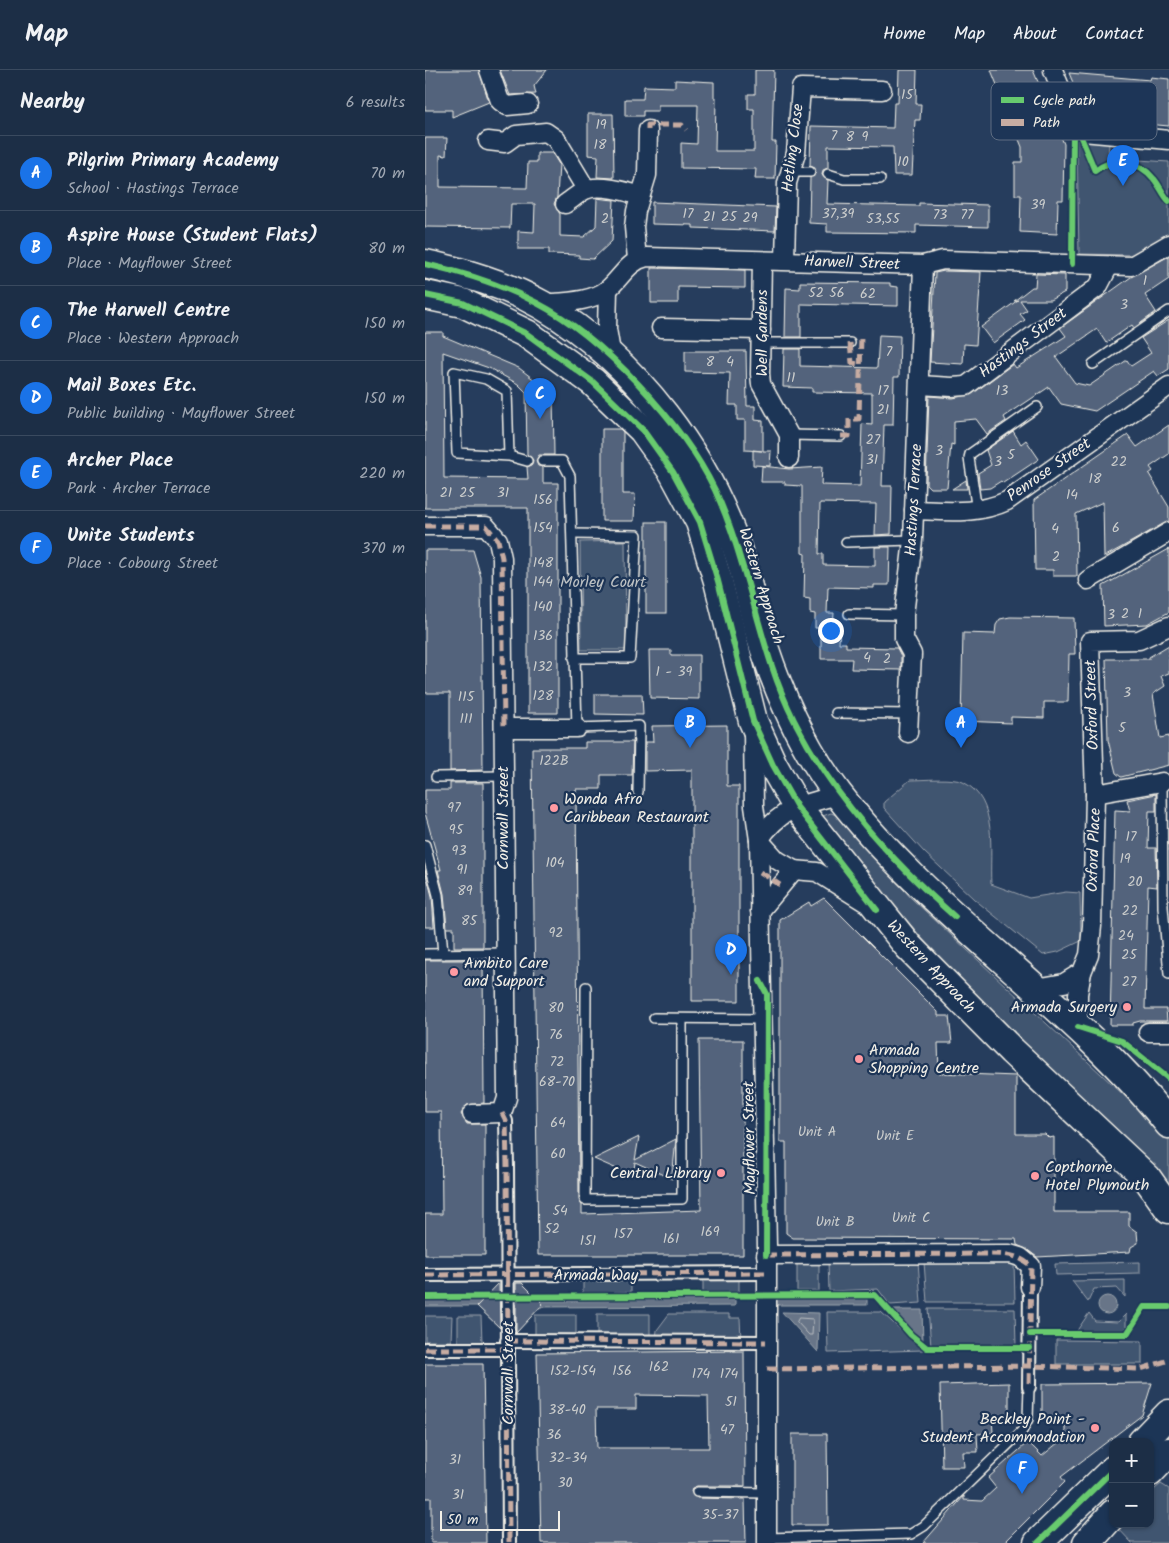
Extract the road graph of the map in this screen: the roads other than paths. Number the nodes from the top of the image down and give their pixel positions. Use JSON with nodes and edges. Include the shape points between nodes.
{"nodes":[{"id":1,"x":489,"y":70,"type":"edge"},
{"id":2,"x":1053,"y":70,"type":"edge"},
{"id":3,"x":1058,"y":82,"type":"edge"},
{"id":4,"x":882,"y":90,"type":"dead end"},
{"id":5,"x":528,"y":104,"type":"dead end"},
{"id":6,"x":648,"y":130,"type":"dead end"},
{"id":7,"x":488,"y":141,"type":"dead end"},
{"id":8,"x":791,"y":172,"type":"junction"},
{"id":9,"x":810,"y":172,"type":"dead end"},
{"id":10,"x":828,"y":174,"type":"dead end"},
{"id":11,"x":881,"y":179,"type":"dead end"},
{"id":12,"x":586,"y":189,"type":"junction"},
{"id":13,"x":640,"y":196,"type":"junction"},
{"id":14,"x":565,"y":204,"type":"dead end"},
{"id":15,"x":1169,"y":244,"type":"edge"},
{"id":16,"x":637,"y":259,"type":"junction"},
{"id":17,"x":785,"y":260,"type":"junction"},
{"id":18,"x":762,"y":261,"type":"junction"},
{"id":19,"x":425,"y":264,"type":"edge"},
{"id":20,"x":923,"y":265,"type":"junction"},
{"id":21,"x":1109,"y":266,"type":"junction"},
{"id":22,"x":608,"y":289,"type":"junction"},
{"id":23,"x":425,"y":295,"type":"edge"},
{"id":24,"x":540,"y":304,"type":"junction"},
{"id":25,"x":1169,"y":311,"type":"edge"},
{"id":26,"x":661,"y":328,"type":"dead end"},
{"id":27,"x":761,"y":336,"type":"junction"},
{"id":28,"x":849,"y":343,"type":"dead end"},
{"id":29,"x":612,"y":358,"type":"junction"},
{"id":30,"x":1093,"y":364,"type":"dead end"},
{"id":31,"x":920,"y":385,"type":"junction"},
{"id":32,"x":1169,"y":386,"type":"edge"},
{"id":33,"x":1037,"y":407,"type":"dead end"},
{"id":34,"x":789,"y":435,"type":"junction"},
{"id":35,"x":841,"y":436,"type":"dead end"},
{"id":36,"x":509,"y":456,"type":"junction"},
{"id":37,"x":789,"y":458,"type":"dead end"},
{"id":38,"x":527,"y":461,"type":"dead end"},
{"id":39,"x":543,"y":461,"type":"dead end"},
{"id":40,"x":914,"y":510,"type":"junction"},
{"id":41,"x":977,"y":511,"type":"junction"},
{"id":42,"x":425,"y":526,"type":"edge"},
{"id":43,"x":1169,"y":532,"type":"edge"},
{"id":44,"x":573,"y":534,"type":"junction"},
{"id":45,"x":913,"y":540,"type":"junction"},
{"id":46,"x":846,"y":542,"type":"dead end"},
{"id":47,"x":1088,"y":580,"type":"dead end"},
{"id":48,"x":849,"y":614,"type":"dead end"},
{"id":49,"x":904,"y":615,"type":"junction"},
{"id":50,"x":1169,"y":626,"type":"edge"},
{"id":51,"x":574,"y":658,"type":"junction"},
{"id":52,"x":836,"y":714,"type":"dead end"},
{"id":53,"x":909,"y":714,"type":"junction"},
{"id":54,"x":753,"y":721,"type":"junction"},
{"id":55,"x":504,"y":728,"type":"junction"},
{"id":56,"x":577,"y":728,"type":"junction"},
{"id":57,"x":909,"y":733,"type":"dead end"},
{"id":58,"x":503,"y":776,"type":"junction"},
{"id":59,"x":436,"y":777,"type":"dead end"},
{"id":60,"x":1162,"y":782,"type":"joint"},
{"id":61,"x":638,"y":792,"type":"dead end"},
{"id":62,"x":1095,"y":794,"type":"junction"},
{"id":63,"x":839,"y":795,"type":"junction"},
{"id":64,"x":797,"y":806,"type":"junction"},
{"id":65,"x":759,"y":840,"type":"junction"},
{"id":66,"x":425,"y":845,"type":"edge"},
{"id":67,"x":794,"y":870,"type":"junction"},
{"id":68,"x":877,"y":910,"type":"junction"},
{"id":69,"x":760,"y":911,"type":"junction"},
{"id":70,"x":504,"y":953,"type":"junction"},
{"id":71,"x":425,"y":954,"type":"edge"},
{"id":72,"x":443,"y":954,"type":"junction"},
{"id":73,"x":1082,"y":972,"type":"junction"},
{"id":74,"x":1169,"y":974,"type":"edge"},
{"id":75,"x":586,"y":987,"type":"dead end"},
{"id":76,"x":1037,"y":988,"type":"junction"},
{"id":77,"x":654,"y":1018,"type":"dead end"},
{"id":78,"x":682,"y":1019,"type":"junction"},
{"id":79,"x":761,"y":1019,"type":"junction"},
{"id":80,"x":1078,"y":1027,"type":"junction"},
{"id":81,"x":1148,"y":1032,"type":"dead end"},
{"id":82,"x":1169,"y":1032,"type":"edge"},
{"id":83,"x":1146,"y":1095,"type":"junction"},
{"id":84,"x":1169,"y":1112,"type":"edge"},
{"id":85,"x":502,"y":1113,"type":"junction"},
{"id":86,"x":472,"y":1114,"type":"dead end"},
{"id":87,"x":1169,"y":1124,"type":"edge"},
{"id":88,"x":1169,"y":1209,"type":"edge"},
{"id":89,"x":766,"y":1255,"type":"junction"},
{"id":90,"x":767,"y":1273,"type":"junction"},
{"id":91,"x":425,"y":1275,"type":"edge"},
{"id":92,"x":507,"y":1275,"type":"junction"},
{"id":93,"x":1030,"y":1287,"type":"joint"},
{"id":94,"x":766,"y":1342,"type":"junction"},
{"id":95,"x":507,"y":1345,"type":"junction"},
{"id":96,"x":425,"y":1349,"type":"edge"},
{"id":97,"x":1029,"y":1387,"type":"joint"},
{"id":98,"x":1169,"y":1414,"type":"edge"},
{"id":99,"x":1146,"y":1438,"type":"edge"},
{"id":100,"x":1169,"y":1452,"type":"edge"},
{"id":101,"x":1154,"y":1468,"type":"edge"},
{"id":102,"x":1109,"y":1474,"type":"edge"},
{"id":103,"x":697,"y":1492,"type":"dead end"},
{"id":104,"x":766,"y":1493,"type":"junction"},
{"id":105,"x":1109,"y":1518,"type":"edge"},
{"id":106,"x":767,"y":1541,"type":"edge"},
{"id":107,"x":509,"y":1543,"type":"edge"},
{"id":108,"x":1038,"y":1543,"type":"edge"},
{"id":109,"x":1087,"y":1543,"type":"edge"}],
"edges":[{"from":1,"to":5,"type":"street","via":[[500,101],[507,106]]},
{"from":2,"to":3,"type":"street"},
{"from":4,"to":8,"type":"street","name":"Hetling Close","via":[[801,88],[796,153]]},
{"from":6,"to":13,"type":"street","via":[[647,175]]},
{"from":7,"to":12,"type":"street","via":[[505,143],[516,135],[545,132],[556,138]]},
{"from":8,"to":9,"type":"lane"},
{"from":8,"to":17,"type":"street","name":"Hetling Close","via":[[787,183]]},
{"from":10,"to":11,"type":"lane","via":[[844,179]]},
{"from":12,"to":13,"type":"street","via":[[621,190]]},
{"from":12,"to":14,"type":"street"},
{"from":13,"to":16,"type":"street","via":[[634,226]]},
{"from":15,"to":21,"type":"street","name":"Harwell Street","via":[[1131,266]]},
{"from":16,"to":18,"type":"street","name":"Harwell Street"},
{"from":16,"to":22,"type":"street"},
{"from":17,"to":18,"type":"street","name":"Harwell Street"},
{"from":17,"to":20,"type":"street","name":"Harwell Street"},
{"from":18,"to":27,"type":"street","name":"Well Gardens"},
{"from":19,"to":24,"type":"main road","name":"Western Approach","via":[[474,275]]},
{"from":20,"to":21,"type":"street","name":"Harwell Street","via":[[943,260]]},
{"from":20,"to":31,"type":"street","name":"Hastings Terrace"},
{"from":21,"to":31,"type":"street","name":"Hastings Street","via":[[1098,287],[966,386]]},
{"from":22,"to":24,"type":"street","via":[[590,298]]},
{"from":22,"to":29,"type":"street","via":[[607,329]]},
{"from":23,"to":54,"type":"main road","name":"Western Approach","via":[[463,304],[527,334],[593,382],[643,430],[673,472],[700,522]]},
{"from":24,"to":29,"type":"main road","name":"Western Approach"},
{"from":25,"to":30,"type":"lane"},
{"from":26,"to":27,"type":"street"},
{"from":27,"to":28,"type":"lane"},
{"from":27,"to":34,"type":"street","name":"Well Gardens","via":[[761,384]]},
{"from":29,"to":63,"type":"main road","name":"Western Approach","via":[[668,419],[715,490],[741,560],[764,646],[792,718],[819,768]]},
{"from":31,"to":40,"type":"street","name":"Hastings Terrace"},
{"from":32,"to":41,"type":"street","name":"Penrose Street","via":[[1007,501]]},
{"from":33,"to":41,"type":"lane","via":[[971,454]]},
{"from":34,"to":35,"type":"lane"},
{"from":34,"to":37,"type":"street","name":"Well Gardens"},
{"from":36,"to":36,"type":"lane","via":[[507,391],[486,379],[454,372],[457,453]]},
{"from":36,"to":38,"type":"lane"},
{"from":39,"to":44,"type":"lane","via":[[562,462],[570,476]]},
{"from":40,"to":41,"type":"street","name":"Penrose Street"},
{"from":40,"to":45,"type":"street","name":"Hastings Terrace"},
{"from":42,"to":55,"type":"street","name":"Cornwall Street","via":[[486,526],[497,540],[502,558]]},
{"from":43,"to":47,"type":"street"},
{"from":44,"to":51,"type":"lane"},
{"from":44,"to":51,"type":"lane","via":[[637,534],[630,658]]},
{"from":45,"to":46,"type":"lane"},
{"from":45,"to":49,"type":"street","name":"Hastings Terrace"},
{"from":48,"to":49,"type":"lane"},
{"from":49,"to":53,"type":"street","name":"Hastings Terrace","via":[[904,639],[912,654]]},
{"from":50,"to":62,"type":"street","name":"Oxford Street","via":[[1139,640],[1090,641]]},
{"from":51,"to":56,"type":"lane"},
{"from":52,"to":53,"type":"lane"},
{"from":53,"to":57,"type":"street","name":"Hastings Terrace"},
{"from":54,"to":64,"type":"main road","name":"Western Approach"},
{"from":54,"to":65,"type":"street","name":"Mayflower Street","via":[[754,806]]},
{"from":55,"to":56,"type":"street"},
{"from":55,"to":58,"type":"street","name":"Cornwall Street"},
{"from":56,"to":61,"type":"lane","via":[[639,726]]},
{"from":58,"to":59,"type":"lane"},
{"from":58,"to":70,"type":"street","name":"Cornwall Street"},
{"from":60,"to":62,"type":"street","name":"Oxford Place"},
{"from":60,"to":74,"type":"lane","via":[[1163,906]]},
{"from":62,"to":73,"type":"street","name":"Oxford Place","via":[[1089,955]]},
{"from":63,"to":64,"type":"street"},
{"from":63,"to":76,"type":"main road","name":"Western Approach","via":[[945,908]]},
{"from":64,"to":65,"type":"street","via":[[769,824]]},
{"from":64,"to":68,"type":"main road","name":"Western Approach"},
{"from":65,"to":67,"type":"street","via":[[777,860]]},
{"from":65,"to":69,"type":"street","name":"Mayflower Street"},
{"from":66,"to":72,"type":"lane","via":[[438,895]]},
{"from":67,"to":68,"type":"street","via":[[817,872]]},
{"from":67,"to":69,"type":"street"},
{"from":68,"to":88,"type":"main road","name":"Western Approach","via":[[1012,1051],[1147,1178]]},
{"from":69,"to":79,"type":"street","name":"Mayflower Street"},
{"from":70,"to":72,"type":"lane"},
{"from":70,"to":85,"type":"street","name":"Cornwall Street","via":[[507,1098]]},
{"from":71,"to":72,"type":"lane"},
{"from":73,"to":76,"type":"street","via":[[1063,983]]},
{"from":73,"to":80,"type":"street","name":"Oxford Place","via":[[1077,994]]},
{"from":75,"to":78,"type":"lane","via":[[585,1200],[682,1199]]},
{"from":76,"to":80,"type":"main road","name":"Western Approach"},
{"from":77,"to":78,"type":"lane"},
{"from":78,"to":79,"type":"lane"},
{"from":79,"to":89,"type":"street","name":"Mayflower Street"},
{"from":80,"to":83,"type":"main road","name":"Western Approach"},
{"from":81,"to":82,"type":"street"},
{"from":83,"to":84,"type":"main road"},
{"from":83,"to":87,"type":"main road","name":"Western Approach"},
{"from":85,"to":86,"type":"street"},
{"from":85,"to":92,"type":"street","name":"Cornwall Street","via":[[506,1121]]},
{"from":89,"to":90,"type":"street","name":"Mayflower Street"},
{"from":89,"to":93,"type":"street","via":[[1011,1254],[1031,1266]]},
{"from":90,"to":92,"type":"street","name":"Armada Way"},
{"from":90,"to":94,"type":"street","name":"Mayflower Street"},
{"from":91,"to":92,"type":"street","name":"Armada Way"},
{"from":92,"to":95,"type":"street","name":"Cornwall Street"},
{"from":93,"to":97,"type":"street"},
{"from":94,"to":95,"type":"street"},
{"from":94,"to":104,"type":"street","name":"Mayflower Street"},
{"from":95,"to":96,"type":"street"},
{"from":95,"to":107,"type":"street","name":"Cornwall Street"},
{"from":97,"to":106,"type":"lane","via":[[1028,1419],[1022,1431],[924,1526],[911,1534]]},
{"from":98,"to":99,"type":"main road"},
{"from":100,"to":101,"type":"main road"},
{"from":102,"to":108,"type":"main road"},
{"from":103,"to":104,"type":"lane"},
{"from":104,"to":106,"type":"street","name":"Mayflower Street"},
{"from":105,"to":109,"type":"main road"}]}
